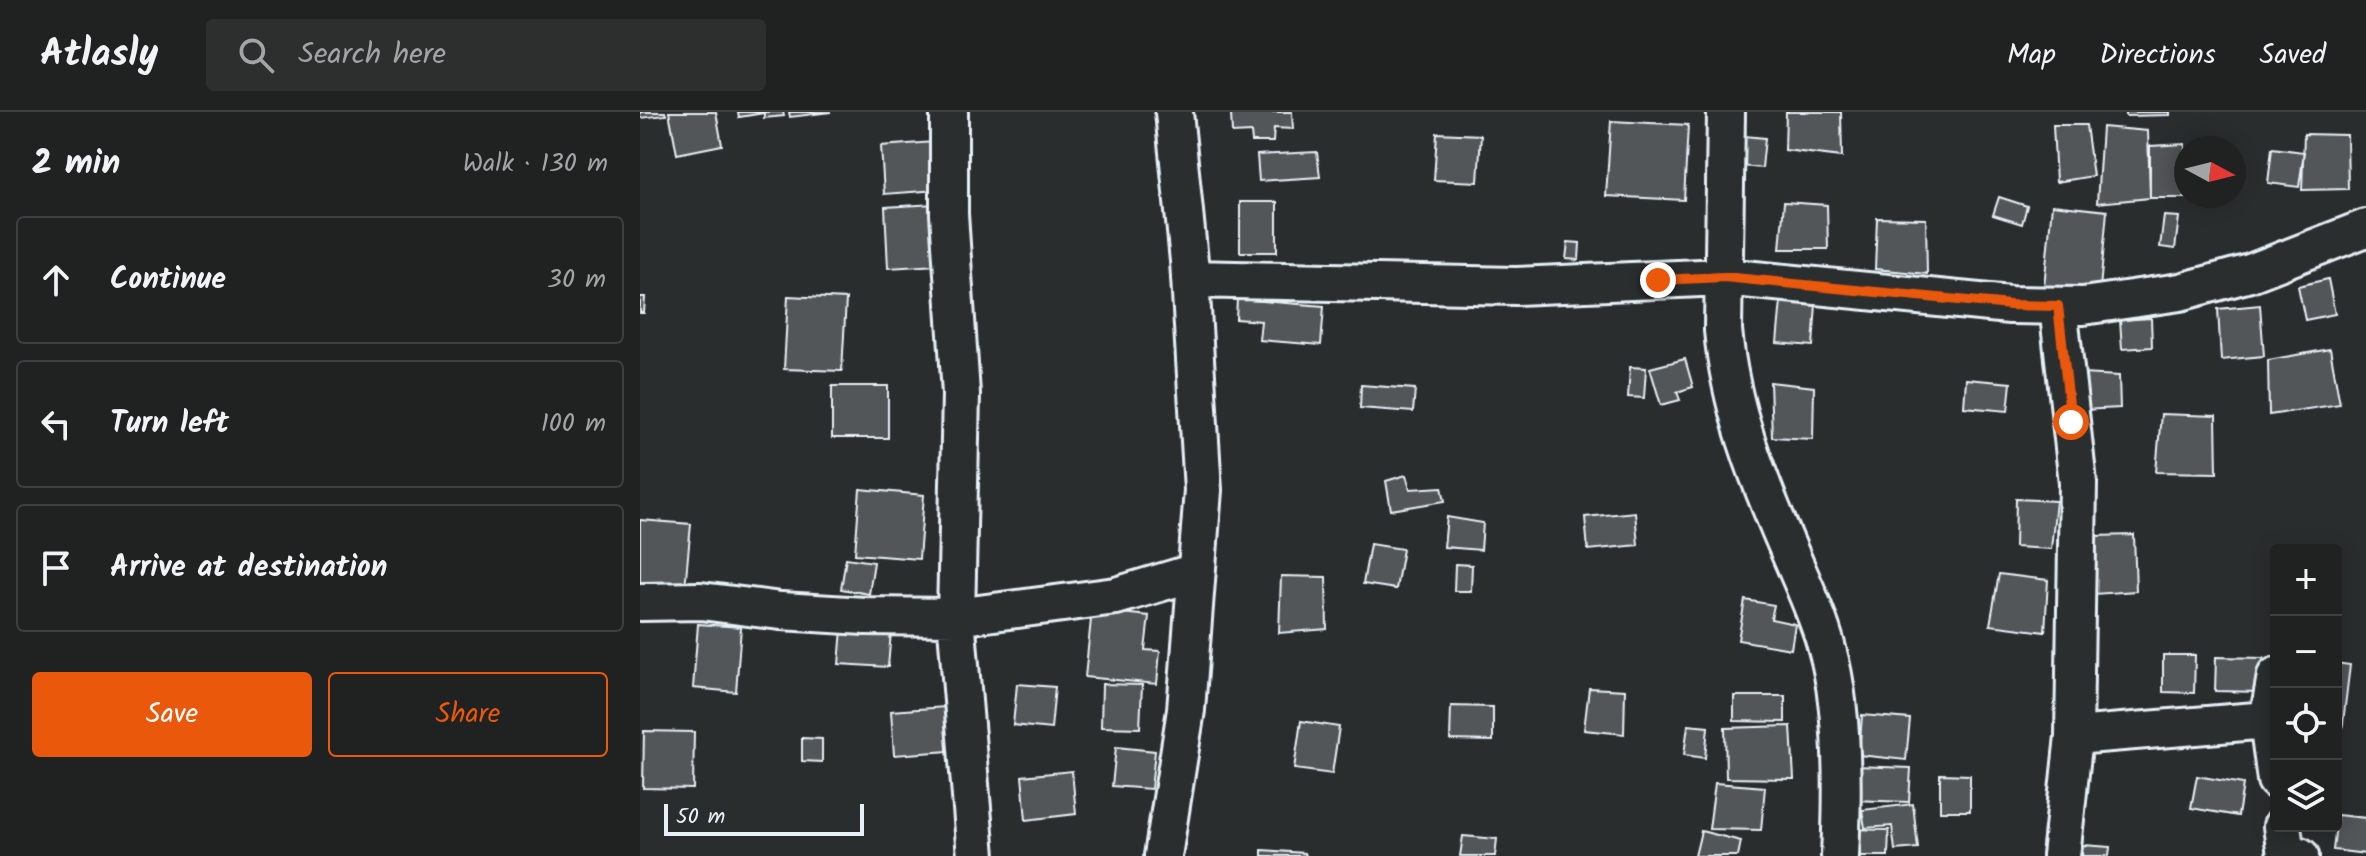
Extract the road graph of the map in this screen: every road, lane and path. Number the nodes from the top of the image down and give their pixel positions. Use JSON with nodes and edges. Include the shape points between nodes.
{"nodes":[{"id":1,"x":949,"y":112,"type":"edge"},
{"id":2,"x":1174,"y":112,"type":"edge"},
{"id":3,"x":1726,"y":112,"type":"edge"},
{"id":4,"x":2366,"y":228,"type":"edge"},
{"id":5,"x":1724,"y":277,"type":"junction"},
{"id":6,"x":1190,"y":279,"type":"junction"},
{"id":7,"x":2058,"y":306,"type":"junction"},
{"id":8,"x":1196,"y":572,"type":"junction"},
{"id":9,"x":640,"y":602,"type":"edge"},
{"id":10,"x":956,"y":617,"type":"junction"},
{"id":11,"x":2274,"y":688,"type":"edge"},
{"id":12,"x":2268,"y":720,"type":"junction"},
{"id":13,"x":2074,"y":736,"type":"junction"},
{"id":14,"x":2273,"y":760,"type":"edge"},
{"id":15,"x":2283,"y":832,"type":"edge"},
{"id":16,"x":976,"y":856,"type":"edge"},
{"id":17,"x":1163,"y":856,"type":"edge"},
{"id":18,"x":1840,"y":856,"type":"edge"},
{"id":19,"x":2061,"y":856,"type":"edge"},
{"id":20,"x":2300,"y":856,"type":"edge"}],
"edges":[{"from":1,"to":10,"type":"street","via":[[949,214],[961,394]]},
{"from":2,"to":6,"type":"street"},
{"from":3,"to":5,"type":"street"},
{"from":4,"to":7,"type":"street","via":[[2250,273],[2180,292]]},
{"from":5,"to":6,"type":"street","via":[[1516,286]]},
{"from":5,"to":7,"type":"street"},
{"from":5,"to":18,"type":"street","via":[[1723,330],[1738,416],[1833,672]]},
{"from":6,"to":8,"type":"street","via":[[1203,490]]},
{"from":7,"to":13,"type":"street","via":[[2078,483]]},
{"from":8,"to":10,"type":"street","via":[[1116,596]]},
{"from":8,"to":17,"type":"street","via":[[1186,710]]},
{"from":9,"to":10,"type":"street"},
{"from":10,"to":16,"type":"street"},
{"from":11,"to":12,"type":"street"},
{"from":12,"to":13,"type":"street"},
{"from":12,"to":14,"type":"street"},
{"from":13,"to":19,"type":"street"},
{"from":15,"to":20,"type":"street","via":[[2286,855]]}]}
